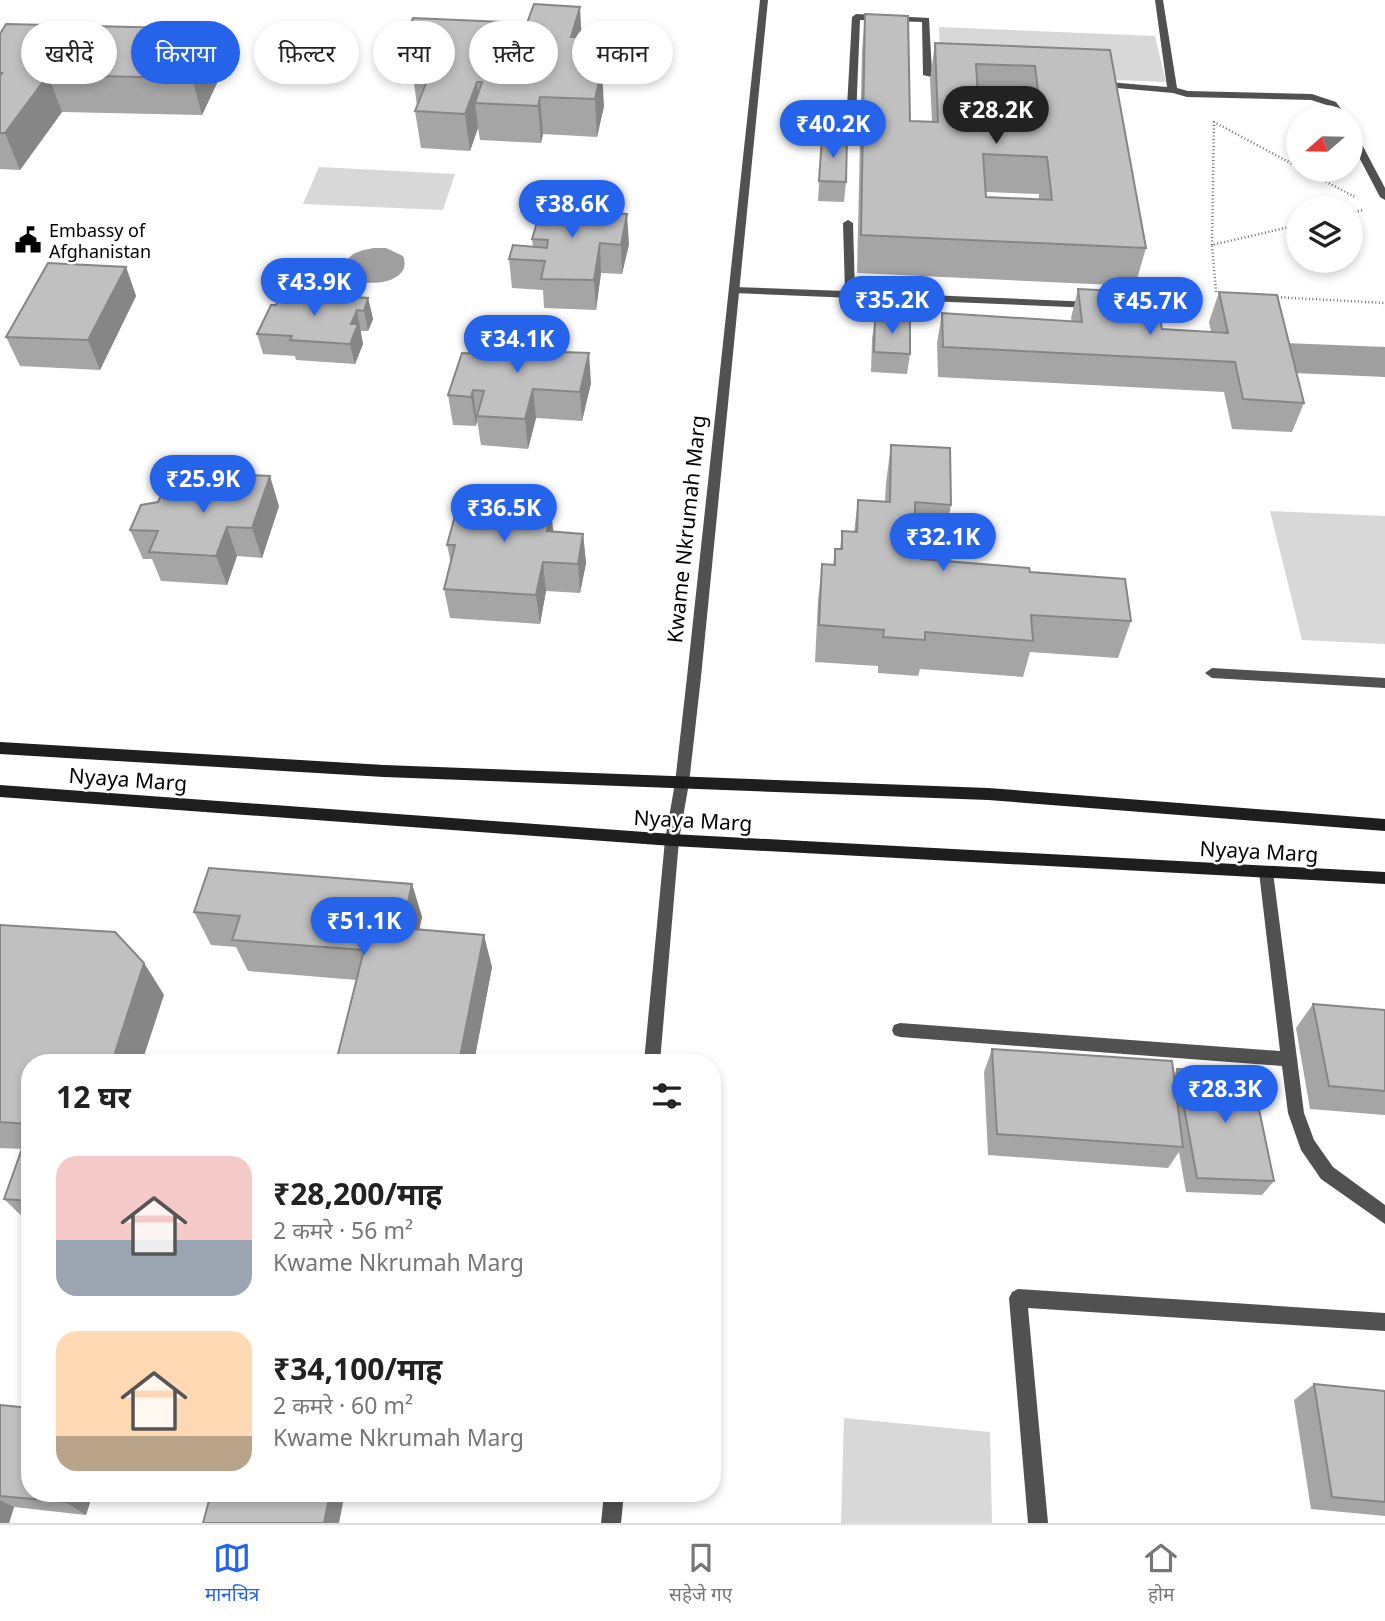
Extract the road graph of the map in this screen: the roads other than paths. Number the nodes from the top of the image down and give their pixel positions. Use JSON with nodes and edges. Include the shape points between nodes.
{"nodes":[{"id":1,"x":764,"y":0,"type":"edge"},
{"id":2,"x":1159,"y":0,"type":"edge"},
{"id":3,"x":959,"y":78,"type":"edge"},
{"id":4,"x":1083,"y":83,"type":"edge"},
{"id":5,"x":1174,"y":90,"type":"junction"},
{"id":6,"x":1334,"y":105,"type":"edge"},
{"id":7,"x":850,"y":143,"type":"edge"},
{"id":8,"x":1363,"y":156,"type":"edge"},
{"id":9,"x":1385,"y":197,"type":"edge"},
{"id":10,"x":848,"y":222,"type":"dead end"},
{"id":11,"x":734,"y":290,"type":"junction"},
{"id":12,"x":850,"y":295,"type":"junction"},
{"id":13,"x":1103,"y":306,"type":"edge"},
{"id":14,"x":1130,"y":307,"type":"edge"},
{"id":15,"x":1184,"y":309,"type":"dead end"},
{"id":16,"x":1212,"y":673,"type":"dead end"},
{"id":17,"x":1385,"y":683,"type":"edge"},
{"id":18,"x":0,"y":748,"type":"edge"},
{"id":19,"x":682,"y":783,"type":"junction"},
{"id":20,"x":0,"y":791,"type":"edge"},
{"id":21,"x":1385,"y":825,"type":"edge"},
{"id":22,"x":672,"y":840,"type":"junction"},
{"id":23,"x":1266,"y":872,"type":"junction"},
{"id":24,"x":1385,"y":878,"type":"edge"},
{"id":25,"x":900,"y":1030,"type":"dead end"},
{"id":26,"x":653,"y":1054,"type":"edge"},
{"id":27,"x":1289,"y":1059,"type":"junction"},
{"id":28,"x":1385,"y":1215,"type":"edge"},
{"id":29,"x":1385,"y":1322,"type":"edge"},
{"id":30,"x":613,"y":1502,"type":"edge"},
{"id":31,"x":611,"y":1523,"type":"edge"},
{"id":32,"x":1038,"y":1523,"type":"edge"}],
"edges":[{"from":1,"to":11,"type":"street","name":"Kwame Nkrumah Marg"},
{"from":2,"to":5,"type":"street"},
{"from":3,"to":7,"type":"street","via":[[928,75],[926,20],[856,17]]},
{"from":4,"to":5,"type":"street"},
{"from":5,"to":6,"type":"street","via":[[1312,97]]},
{"from":8,"to":9,"type":"street"},
{"from":10,"to":12,"type":"street"},
{"from":11,"to":12,"type":"street"},
{"from":11,"to":19,"type":"street","name":"Kwame Nkrumah Marg"},
{"from":12,"to":13,"type":"street"},
{"from":14,"to":15,"type":"street"},
{"from":16,"to":17,"type":"street"},
{"from":18,"to":19,"type":"street","name":"Nyaya Marg"},
{"from":19,"to":21,"type":"street","name":"Nyaya Marg","via":[[988,794]]},
{"from":19,"to":22,"type":"street","name":"Kwame Nkrumah Marg"},
{"from":20,"to":22,"type":"street","name":"Nyaya Marg"},
{"from":22,"to":23,"type":"street","name":"Nyaya Marg"},
{"from":22,"to":26,"type":"street","name":"Kwame Nkrumah Marg"},
{"from":23,"to":24,"type":"street","name":"Nyaya Marg"},
{"from":23,"to":27,"type":"street"},
{"from":25,"to":27,"type":"street"},
{"from":27,"to":28,"type":"street","via":[[1296,1114],[1307,1144],[1327,1173]]},
{"from":29,"to":32,"type":"street","via":[[1018,1298]]},
{"from":30,"to":31,"type":"street"}]}
